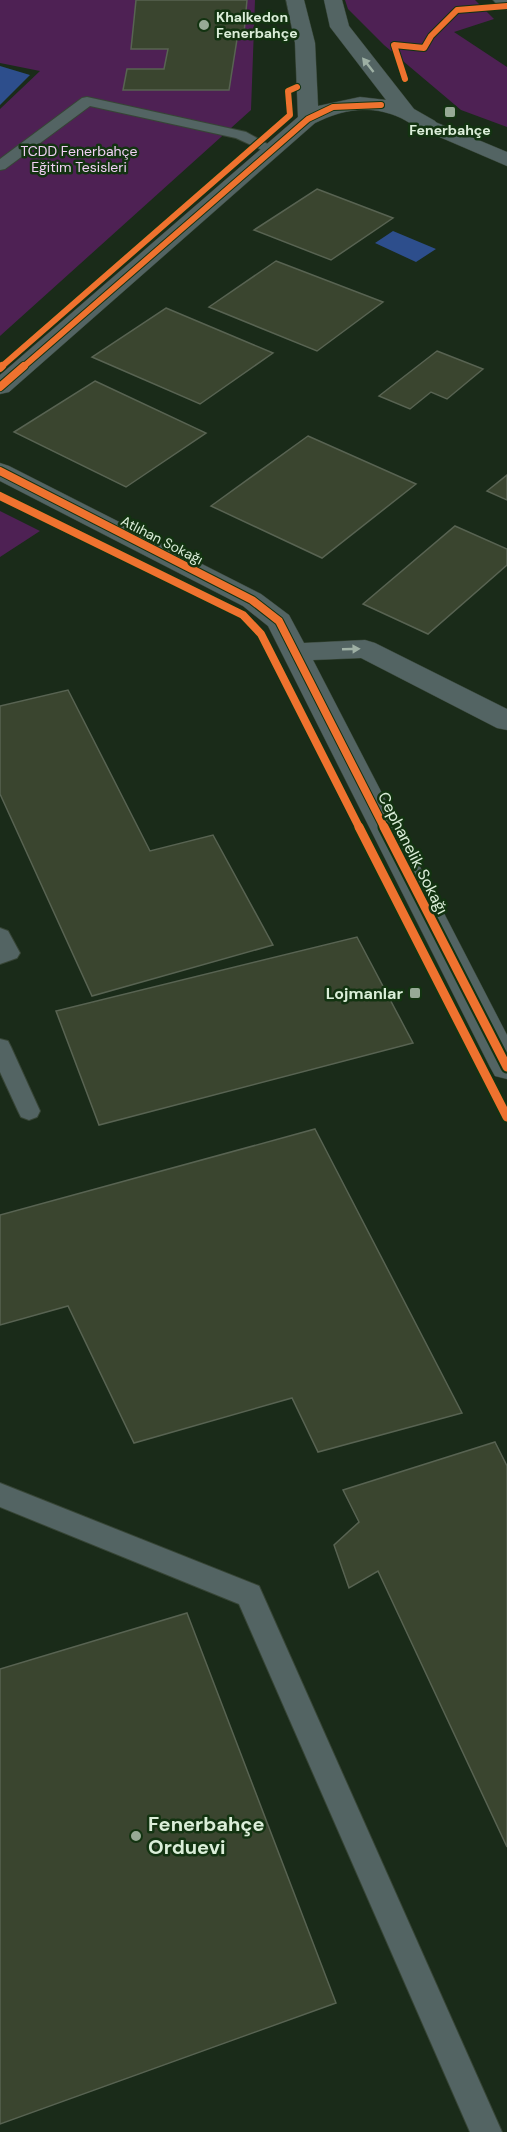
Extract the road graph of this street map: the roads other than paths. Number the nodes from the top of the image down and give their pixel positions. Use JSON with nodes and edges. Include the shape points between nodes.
{"nodes":[{"id":1,"x":295,"y":0,"type":"edge"},
{"id":2,"x":333,"y":0,"type":"edge"},
{"id":3,"x":502,"y":0,"type":"edge"},
{"id":4,"x":507,"y":4,"type":"edge"},
{"id":5,"x":405,"y":111,"type":"junction"},
{"id":6,"x":308,"y":120,"type":"junction"},
{"id":7,"x":273,"y":151,"type":"junction"},
{"id":8,"x":507,"y":160,"type":"edge"},
{"id":9,"x":0,"y":166,"type":"edge"},
{"id":10,"x":0,"y":387,"type":"edge"},
{"id":11,"x":0,"y":471,"type":"edge"},
{"id":12,"x":293,"y":652,"type":"junction"},
{"id":13,"x":507,"y":721,"type":"edge"},
{"id":14,"x":0,"y":936,"type":"edge"},
{"id":15,"x":0,"y":956,"type":"edge"},
{"id":16,"x":0,"y":1047,"type":"edge"},
{"id":17,"x":507,"y":1067,"type":"edge"},
{"id":18,"x":29,"y":1111,"type":"dead end"},
{"id":19,"x":0,"y":1495,"type":"edge"},
{"id":20,"x":486,"y":2132,"type":"edge"}],
"edges":[{"from":1,"to":6,"type":"street","via":[[305,43]]},
{"from":5,"to":2,"type":"street","one_way":true,"via":[[340,27]]},
{"from":3,"to":4,"type":"street"},
{"from":5,"to":6,"type":"street","via":[[381,105],[333,107]]},
{"from":5,"to":8,"type":"street"},
{"from":6,"to":7,"type":"street"},
{"from":7,"to":9,"type":"lane","via":[[241,135],[87,101]]},
{"from":7,"to":10,"type":"street"},
{"from":11,"to":12,"type":"street","name":"Atlıhan Sokağı","via":[[252,600],[279,621]]},
{"from":12,"to":13,"type":"street","one_way":true,"via":[[365,649]]},
{"from":12,"to":17,"type":"street","name":"Cephanelik Sokağı"},
{"from":14,"to":15,"type":"lane","via":[[9,953]]},
{"from":16,"to":18,"type":"lane"},
{"from":19,"to":20,"type":"lane","via":[[249,1595]]}]}
